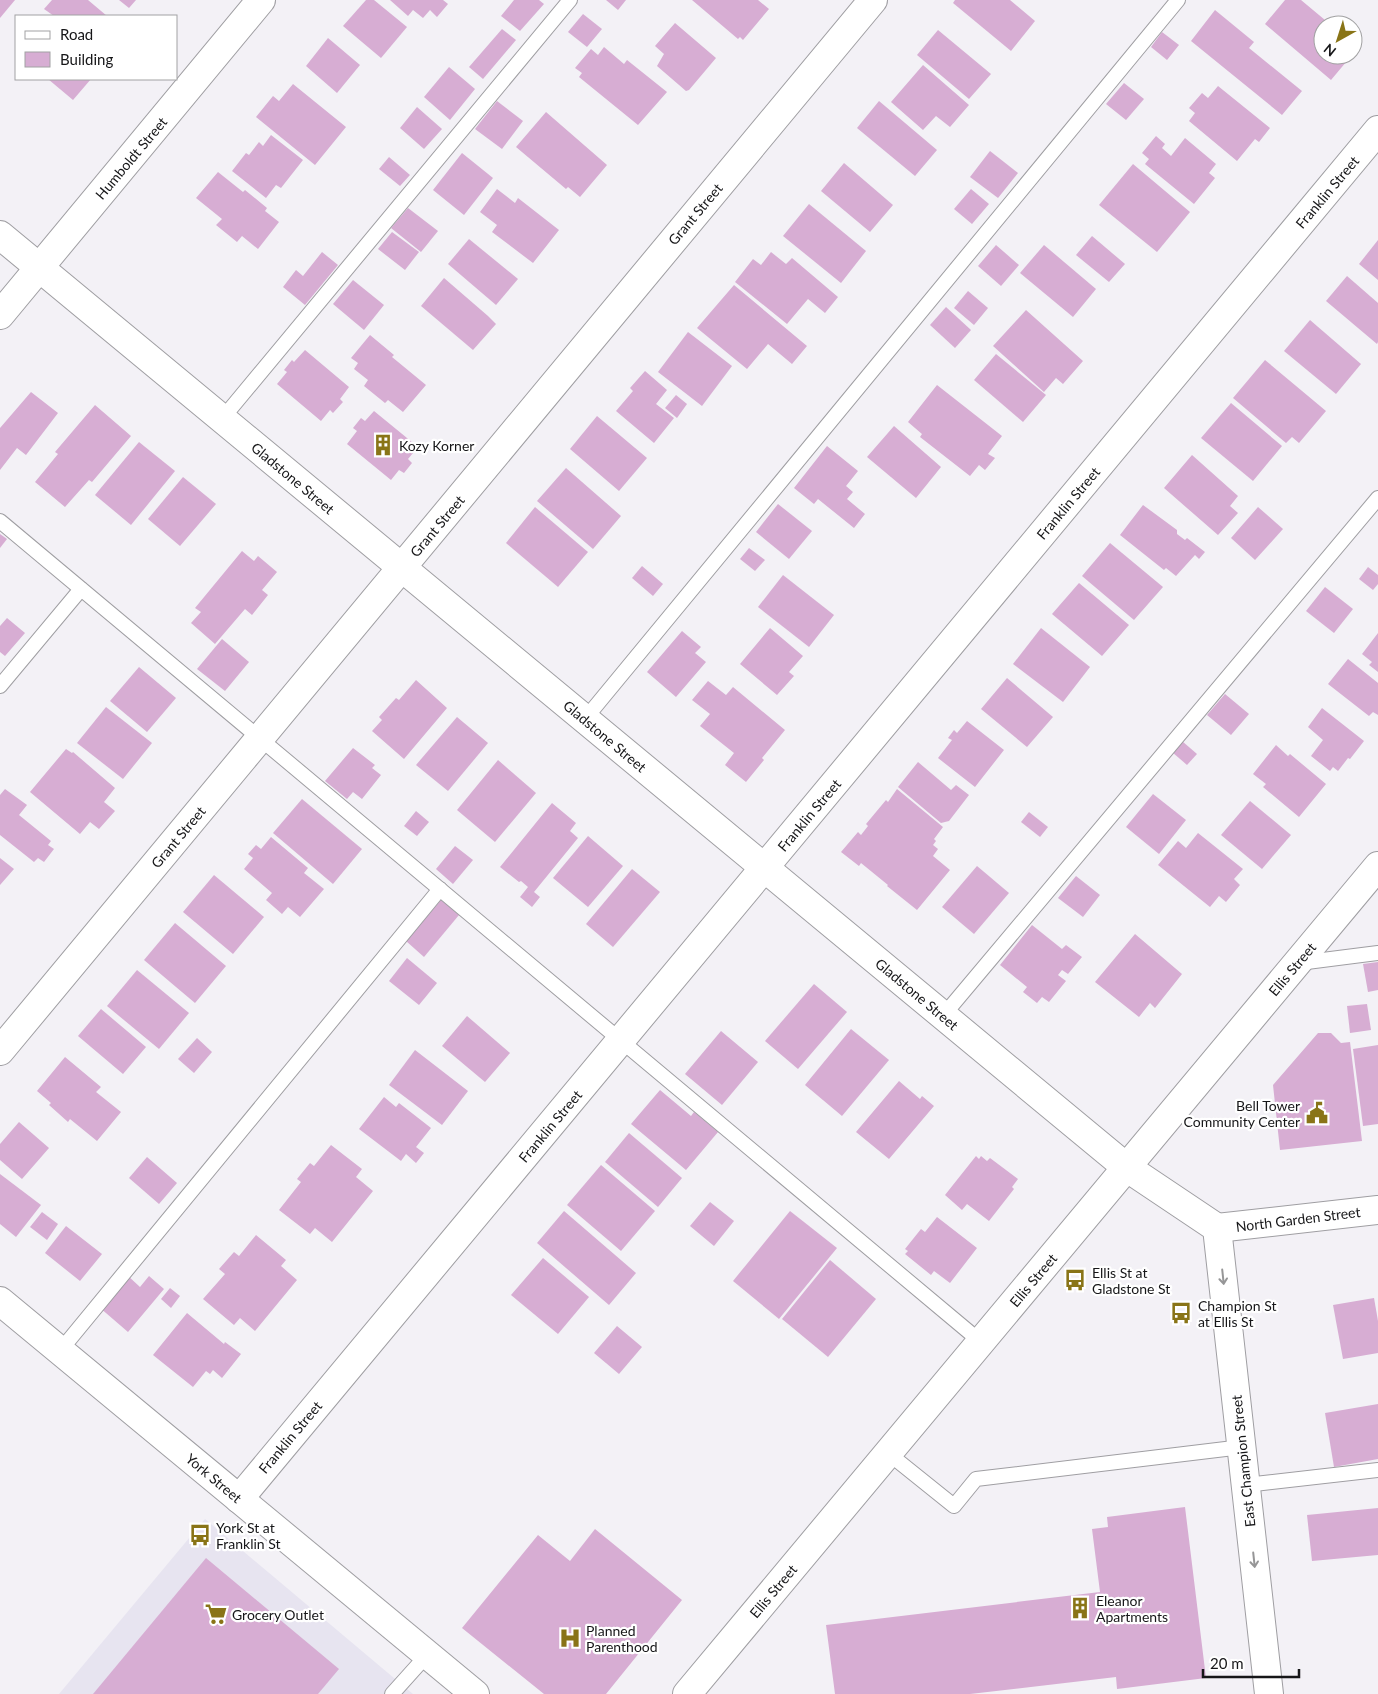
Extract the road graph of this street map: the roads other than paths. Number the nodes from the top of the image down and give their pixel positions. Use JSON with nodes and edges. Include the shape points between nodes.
{"nodes":[{"id":1,"x":261,"y":0,"type":"edge"},
{"id":2,"x":570,"y":0,"type":"edge"},
{"id":3,"x":873,"y":0,"type":"edge"},
{"id":4,"x":1178,"y":0,"type":"edge"},
{"id":5,"x":1378,"y":130,"type":"edge"},
{"id":6,"x":0,"y":235,"type":"edge"},
{"id":7,"x":40,"y":268,"type":"junction"},
{"id":8,"x":0,"y":315,"type":"edge"},
{"id":9,"x":222,"y":419,"type":"junction"},
{"id":10,"x":1378,"y":498,"type":"edge"},
{"id":11,"x":0,"y":521,"type":"edge"},
{"id":12,"x":402,"y":567,"type":"junction"},
{"id":13,"x":81,"y":589,"type":"junction"},
{"id":14,"x":0,"y":686,"type":"edge"},
{"id":15,"x":584,"y":719,"type":"junction"},
{"id":16,"x":260,"y":738,"type":"junction"},
{"id":17,"x":1378,"y":866,"type":"edge"},
{"id":18,"x":764,"y":868,"type":"junction"},
{"id":19,"x":440,"y":889,"type":"junction"},
{"id":20,"x":1378,"y":953,"type":"edge"},
{"id":21,"x":1297,"y":963,"type":"junction"},
{"id":22,"x":943,"y":1016,"type":"junction"},
{"id":23,"x":621,"y":1040,"type":"junction"},
{"id":24,"x":0,"y":1051,"type":"edge"},
{"id":25,"x":1126,"y":1167,"type":"junction"},
{"id":26,"x":1378,"y":1210,"type":"edge"},
{"id":27,"x":1217,"y":1228,"type":"junction"},
{"id":28,"x":0,"y":1301,"type":"edge"},
{"id":29,"x":981,"y":1342,"type":"junction"},
{"id":30,"x":60,"y":1351,"type":"junction"},
{"id":31,"x":1242,"y":1448,"type":"junction"},
{"id":32,"x":888,"y":1453,"type":"junction"},
{"id":33,"x":1378,"y":1470,"type":"edge"},
{"id":34,"x":1246,"y":1486,"type":"junction"},
{"id":35,"x":239,"y":1499,"type":"junction"},
{"id":36,"x":427,"y":1655,"type":"junction"},
{"id":37,"x":392,"y":1694,"type":"edge"},
{"id":38,"x":475,"y":1694,"type":"edge"},
{"id":39,"x":687,"y":1694,"type":"edge"},
{"id":40,"x":1270,"y":1694,"type":"edge"}],
"edges":[{"from":1,"to":7,"type":"street","name":"Humboldt Street"},
{"from":2,"to":9,"type":"lane"},
{"from":3,"to":12,"type":"street","name":"Grant Street"},
{"from":4,"to":15,"type":"lane"},
{"from":5,"to":18,"type":"street","name":"Franklin Street"},
{"from":6,"to":7,"type":"street","name":"Gladstone Street"},
{"from":7,"to":8,"type":"street","name":"Humboldt Street"},
{"from":7,"to":9,"type":"street","name":"Gladstone Street"},
{"from":9,"to":12,"type":"street","name":"Gladstone Street"},
{"from":10,"to":22,"type":"lane"},
{"from":11,"to":13,"type":"lane"},
{"from":12,"to":15,"type":"street","name":"Gladstone Street"},
{"from":12,"to":16,"type":"street","name":"Grant Street"},
{"from":13,"to":14,"type":"lane"},
{"from":13,"to":16,"type":"lane"},
{"from":15,"to":18,"type":"street","name":"Gladstone Street"},
{"from":16,"to":19,"type":"lane"},
{"from":16,"to":24,"type":"street","name":"Grant Street"},
{"from":17,"to":21,"type":"street","name":"Ellis Street"},
{"from":18,"to":22,"type":"street","name":"Gladstone Street"},
{"from":18,"to":23,"type":"street","name":"Franklin Street"},
{"from":19,"to":23,"type":"lane"},
{"from":19,"to":30,"type":"lane"},
{"from":20,"to":21,"type":"lane"},
{"from":21,"to":25,"type":"street","name":"Ellis Street"},
{"from":22,"to":25,"type":"street","name":"Gladstone Street"},
{"from":23,"to":29,"type":"lane"},
{"from":23,"to":35,"type":"street","name":"Franklin Street"},
{"from":25,"to":27,"type":"street","name":"Gladstone Street"},
{"from":25,"to":29,"type":"street","name":"Ellis Street"},
{"from":26,"to":27,"type":"street","name":"North Garden Street"},
{"from":27,"to":31,"type":"street","name":"East Champion Street","one_way":true},
{"from":28,"to":30,"type":"street","name":"York Street"},
{"from":29,"to":32,"type":"street","name":"Ellis Street"},
{"from":30,"to":35,"type":"street","name":"York Street"},
{"from":31,"to":32,"type":"lane","via":[[976,1479],[954,1506]]},
{"from":31,"to":34,"type":"street","name":"East Champion Street"},
{"from":32,"to":39,"type":"street","name":"Ellis Street"},
{"from":33,"to":34,"type":"lane"},
{"from":34,"to":40,"type":"street","name":"East Champion Street","one_way":true},
{"from":35,"to":36,"type":"street","name":"York Street"},
{"from":36,"to":37,"type":"lane"},
{"from":36,"to":38,"type":"street","name":"York Street"}]}
